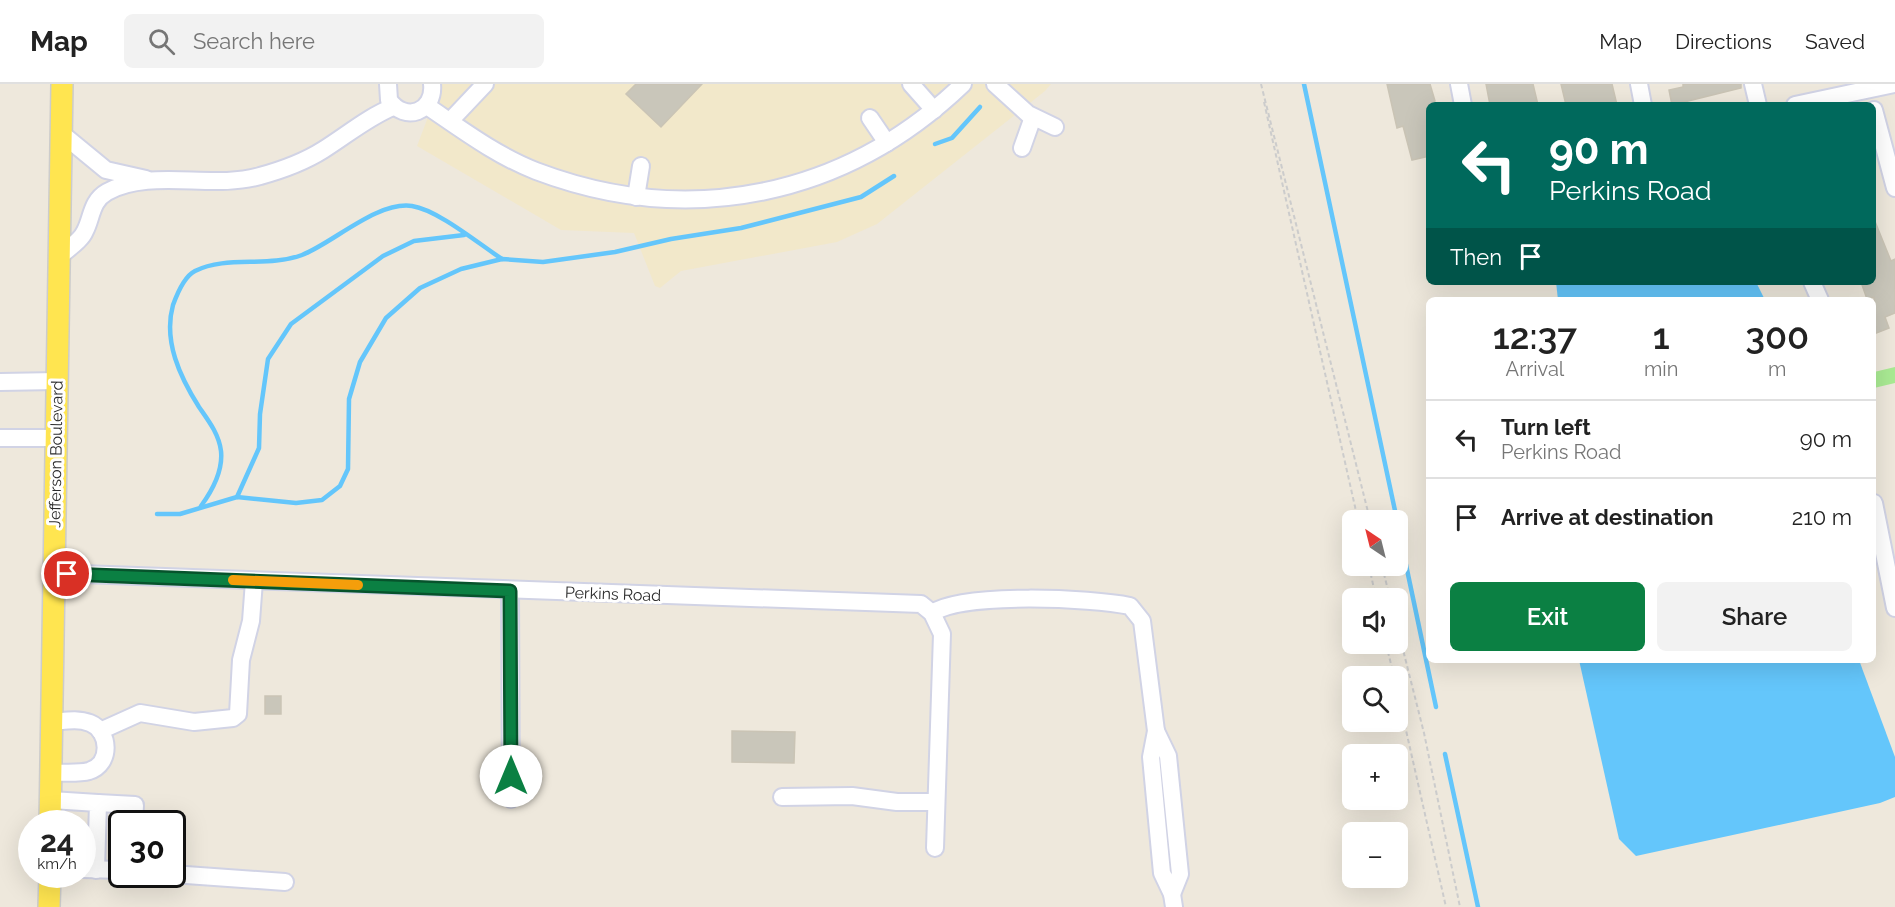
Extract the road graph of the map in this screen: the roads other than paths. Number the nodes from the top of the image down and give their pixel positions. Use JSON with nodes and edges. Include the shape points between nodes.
{"nodes":[{"id":1,"x":62,"y":84,"type":"edge"},
{"id":2,"x":388,"y":84,"type":"edge"},
{"id":3,"x":432,"y":84,"type":"edge"},
{"id":4,"x":485,"y":84,"type":"edge"},
{"id":5,"x":911,"y":84,"type":"edge"},
{"id":6,"x":963,"y":84,"type":"edge"},
{"id":7,"x":995,"y":84,"type":"edge"},
{"id":8,"x":1459,"y":84,"type":"edge"},
{"id":9,"x":1639,"y":84,"type":"edge"},
{"id":10,"x":1753,"y":84,"type":"edge"},
{"id":11,"x":1893,"y":84,"type":"edge"},
{"id":12,"x":1870,"y":93,"type":"edge"},
{"id":13,"x":1462,"y":102,"type":"edge"},
{"id":14,"x":1642,"y":102,"type":"edge"},
{"id":15,"x":1757,"y":102,"type":"edge"},
{"id":16,"x":1814,"y":102,"type":"edge"},
{"id":17,"x":427,"y":106,"type":"junction"},
{"id":18,"x":393,"y":107,"type":"junction"},
{"id":19,"x":934,"y":110,"type":"junction"},
{"id":20,"x":1033,"y":117,"type":"junction"},
{"id":21,"x":1876,"y":117,"type":"edge"},
{"id":22,"x":870,"y":118,"type":"dead end"},
{"id":23,"x":450,"y":121,"type":"junction"},
{"id":24,"x":1055,"y":127,"type":"dead end"},
{"id":25,"x":61,"y":133,"type":"junction"},
{"id":26,"x":887,"y":143,"type":"junction"},
{"id":27,"x":1023,"y":148,"type":"dead end"},
{"id":28,"x":642,"y":166,"type":"dead end"},
{"id":29,"x":156,"y":181,"type":"junction"},
{"id":30,"x":1895,"y":188,"type":"edge"},
{"id":31,"x":636,"y":197,"type":"junction"},
{"id":32,"x":59,"y":256,"type":"junction"},
{"id":33,"x":57,"y":381,"type":"junction"},
{"id":34,"x":0,"y":382,"type":"edge"},
{"id":35,"x":0,"y":438,"type":"edge"},
{"id":36,"x":56,"y":438,"type":"junction"},
{"id":37,"x":1876,"y":513,"type":"edge"},
{"id":38,"x":54,"y":573,"type":"junction"},
{"id":39,"x":254,"y":581,"type":"junction"},
{"id":40,"x":510,"y":591,"type":"junction"},
{"id":41,"x":1895,"y":608,"type":"edge"},
{"id":42,"x":932,"y":613,"type":"junction"},
{"id":43,"x":52,"y":722,"type":"junction"},
{"id":44,"x":100,"y":731,"type":"junction"},
{"id":45,"x":51,"y":773,"type":"junction"},
{"id":46,"x":782,"y":797,"type":"dead end"},
{"id":47,"x":511,"y":799,"type":"dead end"},
{"id":48,"x":51,"y":800,"type":"junction"},
{"id":49,"x":936,"y":802,"type":"junction"},
{"id":50,"x":98,"y":803,"type":"junction"},
{"id":51,"x":51,"y":810,"type":"edge"},
{"id":52,"x":135,"y":810,"type":"edge"},
{"id":53,"x":96,"y":818,"type":"edge"},
{"id":54,"x":935,"y":848,"type":"dead end"},
{"id":55,"x":186,"y":875,"type":"edge"},
{"id":56,"x":285,"y":882,"type":"dead end"},
{"id":57,"x":50,"y":888,"type":"edge"},
{"id":58,"x":1173,"y":901,"type":"edge"},
{"id":59,"x":49,"y":907,"type":"edge"}],
"edges":[{"from":1,"to":25,"type":"main road","name":"Jefferson Boulevard"},
{"from":2,"to":18,"type":"street"},
{"from":3,"to":17,"type":"street"},
{"from":4,"to":23,"type":"street"},
{"from":5,"to":19,"type":"street"},
{"from":6,"to":19,"type":"street"},
{"from":7,"to":20,"type":"street"},
{"from":8,"to":13,"type":"street"},
{"from":9,"to":14,"type":"street"},
{"from":10,"to":15,"type":"street"},
{"from":11,"to":12,"type":"street"},
{"from":12,"to":16,"type":"street"},
{"from":17,"to":18,"type":"street","via":[[414,113]]},
{"from":17,"to":23,"type":"street"},
{"from":18,"to":29,"type":"street","via":[[375,114],[323,150],[258,177],[216,182]]},
{"from":19,"to":26,"type":"street"},
{"from":20,"to":24,"type":"street"},
{"from":20,"to":27,"type":"street"},
{"from":21,"to":30,"type":"street"},
{"from":22,"to":26,"type":"street"},
{"from":23,"to":31,"type":"street","via":[[534,170],[581,186]]},
{"from":25,"to":29,"type":"street","via":[[106,170]]},
{"from":25,"to":32,"type":"main road","name":"Jefferson Boulevard"},
{"from":26,"to":31,"type":"street","via":[[820,176],[767,191],[695,200]]},
{"from":28,"to":31,"type":"street"},
{"from":29,"to":32,"type":"street","via":[[102,195],[85,234]]},
{"from":32,"to":33,"type":"main road","name":"Jefferson Boulevard"},
{"from":33,"to":34,"type":"street"},
{"from":33,"to":36,"type":"main road","name":"Jefferson Boulevard"},
{"from":35,"to":36,"type":"street"},
{"from":36,"to":38,"type":"main road","name":"Jefferson Boulevard"},
{"from":37,"to":41,"type":"street"},
{"from":38,"to":39,"type":"street","name":"Perkins Road"},
{"from":38,"to":43,"type":"main road","name":"Jefferson Boulevard"},
{"from":39,"to":40,"type":"street","name":"Perkins Road"},
{"from":39,"to":44,"type":"street","via":[[251,621],[241,660],[238,714],[233,718],[194,722],[140,713]]},
{"from":40,"to":42,"type":"street","name":"Perkins Road","via":[[921,604]]},
{"from":40,"to":47,"type":"street"},
{"from":42,"to":49,"type":"street","via":[[942,634]]},
{"from":42,"to":58,"type":"street","via":[[943,606],[985,601],[1104,601],[1130,606],[1142,621],[1156,731],[1168,756],[1180,874]]},
{"from":43,"to":44,"type":"street","via":[[78,719]]},
{"from":43,"to":45,"type":"main road","name":"Jefferson Boulevard"},
{"from":44,"to":45,"type":"street","via":[[106,753],[101,763],[90,771]]},
{"from":45,"to":48,"type":"main road","name":"Jefferson Boulevard"},
{"from":46,"to":49,"type":"street","via":[[852,796]]},
{"from":48,"to":50,"type":"street"},
{"from":48,"to":51,"type":"main road","name":"Jefferson Boulevard"},
{"from":49,"to":54,"type":"street"},
{"from":50,"to":52,"type":"street","via":[[135,805]]},
{"from":50,"to":53,"type":"street"},
{"from":55,"to":56,"type":"street"},
{"from":57,"to":59,"type":"main road"}]}
